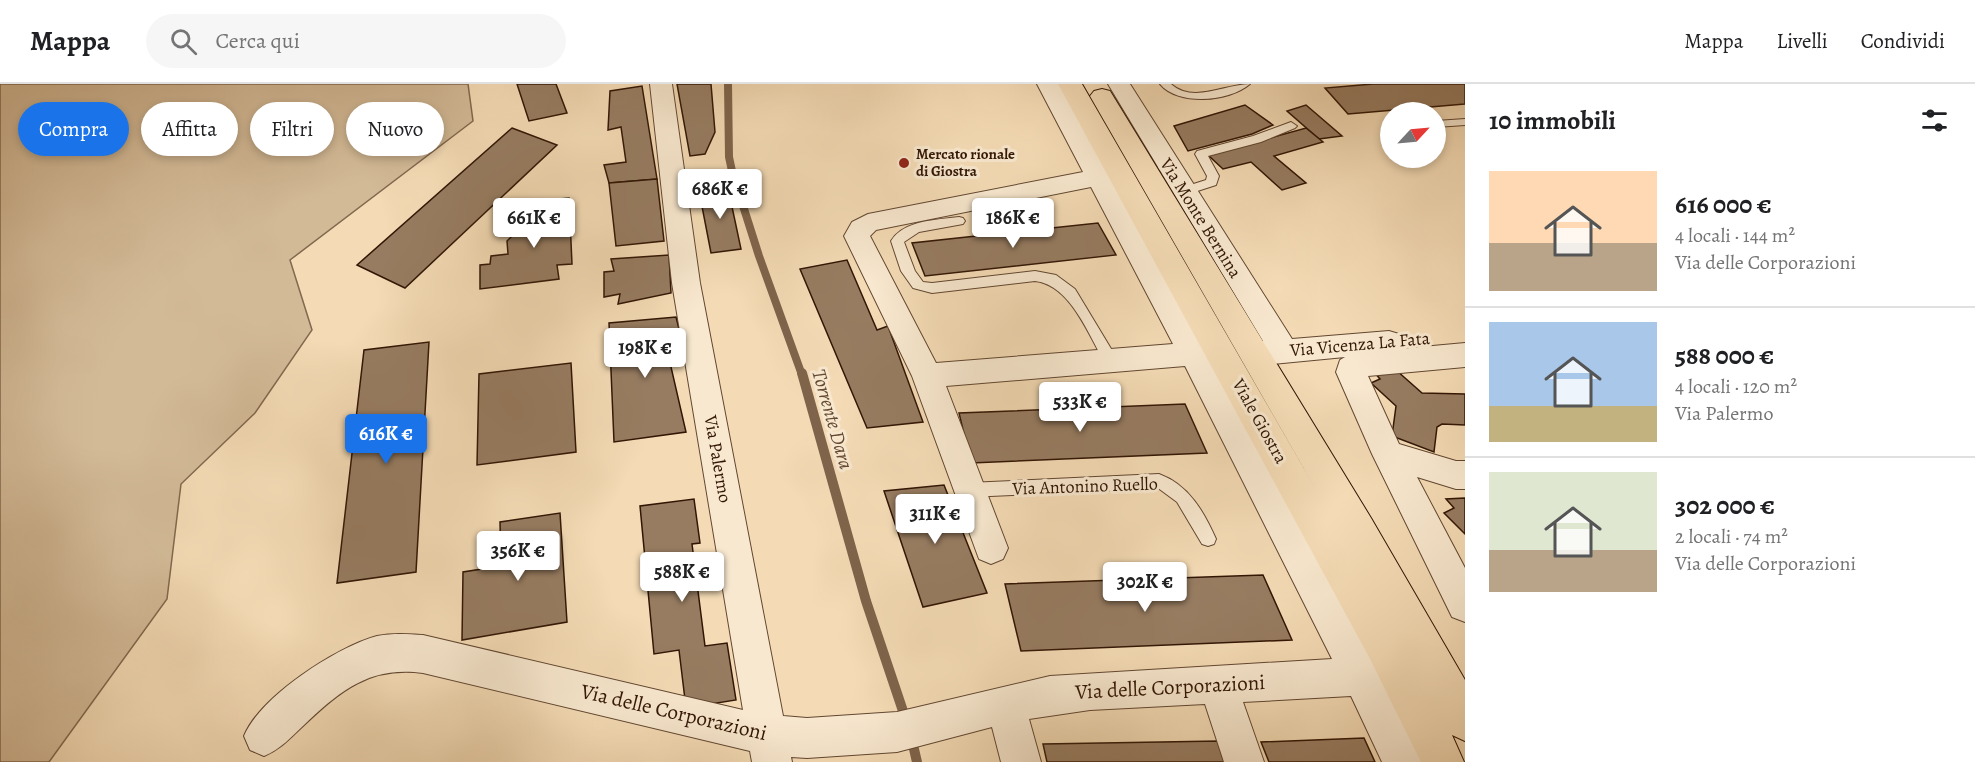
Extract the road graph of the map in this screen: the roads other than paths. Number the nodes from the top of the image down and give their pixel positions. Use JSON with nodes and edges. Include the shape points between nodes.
{"nodes":[{"id":1,"x":661,"y":84,"type":"edge"},
{"id":2,"x":1048,"y":84,"type":"edge"},
{"id":3,"x":1070,"y":84,"type":"edge"},
{"id":4,"x":1095,"y":84,"type":"edge"},
{"id":5,"x":1119,"y":84,"type":"edge"},
{"id":6,"x":1165,"y":84,"type":"edge"},
{"id":7,"x":1245,"y":84,"type":"edge"},
{"id":8,"x":1465,"y":122,"type":"edge"},
{"id":9,"x":1446,"y":123,"type":"edge"},
{"id":10,"x":1291,"y":126,"type":"dead end"},
{"id":11,"x":1098,"y":177,"type":"junction"},
{"id":12,"x":1185,"y":191,"type":"junction"},
{"id":13,"x":959,"y":221,"type":"dead end"},
{"id":14,"x":1465,"y":335,"type":"edge"},
{"id":15,"x":1269,"y":352,"type":"junction"},
{"id":16,"x":1194,"y":354,"type":"junction"},
{"id":17,"x":1465,"y":355,"type":"edge"},
{"id":18,"x":1111,"y":361,"type":"junction"},
{"id":19,"x":927,"y":375,"type":"junction"},
{"id":20,"x":1388,"y":454,"type":"junction"},
{"id":21,"x":1461,"y":475,"type":"edge"},
{"id":22,"x":968,"y":490,"type":"junction"},
{"id":23,"x":1410,"y":498,"type":"junction"},
{"id":24,"x":1208,"y":540,"type":"dead end"},
{"id":25,"x":991,"y":548,"type":"dead end"},
{"id":26,"x":1465,"y":605,"type":"edge"},
{"id":27,"x":1362,"y":676,"type":"junction"},
{"id":28,"x":1218,"y":684,"type":"junction"},
{"id":29,"x":1006,"y":704,"type":"junction"},
{"id":30,"x":1465,"y":720,"type":"edge"},
{"id":31,"x":264,"y":736,"type":"dead end"},
{"id":32,"x":769,"y":748,"type":"edge"},
{"id":33,"x":1021,"y":762,"type":"edge"},
{"id":34,"x":1244,"y":762,"type":"edge"},
{"id":35,"x":1404,"y":762,"type":"edge"},
{"id":36,"x":1443,"y":762,"type":"edge"}],
"edges":[{"from":1,"to":32,"type":"street","name":"Via Palermo","via":[[686,283]]},
{"from":2,"to":11,"type":"street","name":"Viale Giostra"},
{"from":3,"to":36,"type":"main road","name":"Viale Giostra","via":[[1383,643]]},
{"from":4,"to":15,"type":"main road","name":"Viale Giostra"},
{"from":5,"to":12,"type":"street","name":"Via Monte Bernina"},
{"from":6,"to":7,"type":"lane","via":[[1190,96]]},
{"from":8,"to":9,"type":"lane"},
{"from":10,"to":12,"type":"lane","via":[[1201,154],[1213,176],[1212,182]]},
{"from":11,"to":16,"type":"street","name":"Viale Giostra"},
{"from":11,"to":19,"type":"street","via":[[868,223],[861,228],[857,236]]},
{"from":12,"to":15,"type":"street","name":"Via Monte Bernina"},
{"from":13,"to":18,"type":"lane","via":[[908,231],[897,241],[920,288],[1035,276],[1051,278],[1070,292]]},
{"from":14,"to":15,"type":"street","name":"Via Vicenza La Fata"},
{"from":15,"to":30,"type":"main road","name":"Viale Giostra"},
{"from":16,"to":18,"type":"street"},
{"from":16,"to":27,"type":"street","name":"Viale Giostra"},
{"from":17,"to":20,"type":"street","via":[[1351,368]]},
{"from":18,"to":19,"type":"street"},
{"from":19,"to":22,"type":"street"},
{"from":20,"to":21,"type":"street"},
{"from":20,"to":23,"type":"street"},
{"from":21,"to":23,"type":"street"},
{"from":22,"to":24,"type":"lane","name":"Via Antonino Ruello","via":[[1159,481],[1174,486],[1184,497]]},
{"from":22,"to":25,"type":"street"},
{"from":23,"to":26,"type":"street"},
{"from":27,"to":28,"type":"street","name":"Via delle Corporazioni"},
{"from":27,"to":35,"type":"street","name":"Viale Giostra"},
{"from":28,"to":29,"type":"street","name":"Via delle Corporazioni","via":[[1080,692]]},
{"from":28,"to":34,"type":"street"},
{"from":29,"to":32,"type":"street","name":"Via delle Corporazioni","via":[[909,728],[807,738]]},
{"from":29,"to":33,"type":"street"},
{"from":31,"to":32,"type":"street","name":"Via delle Corporazioni","via":[[301,701],[336,676],[366,659],[395,652],[423,654]]}]}
